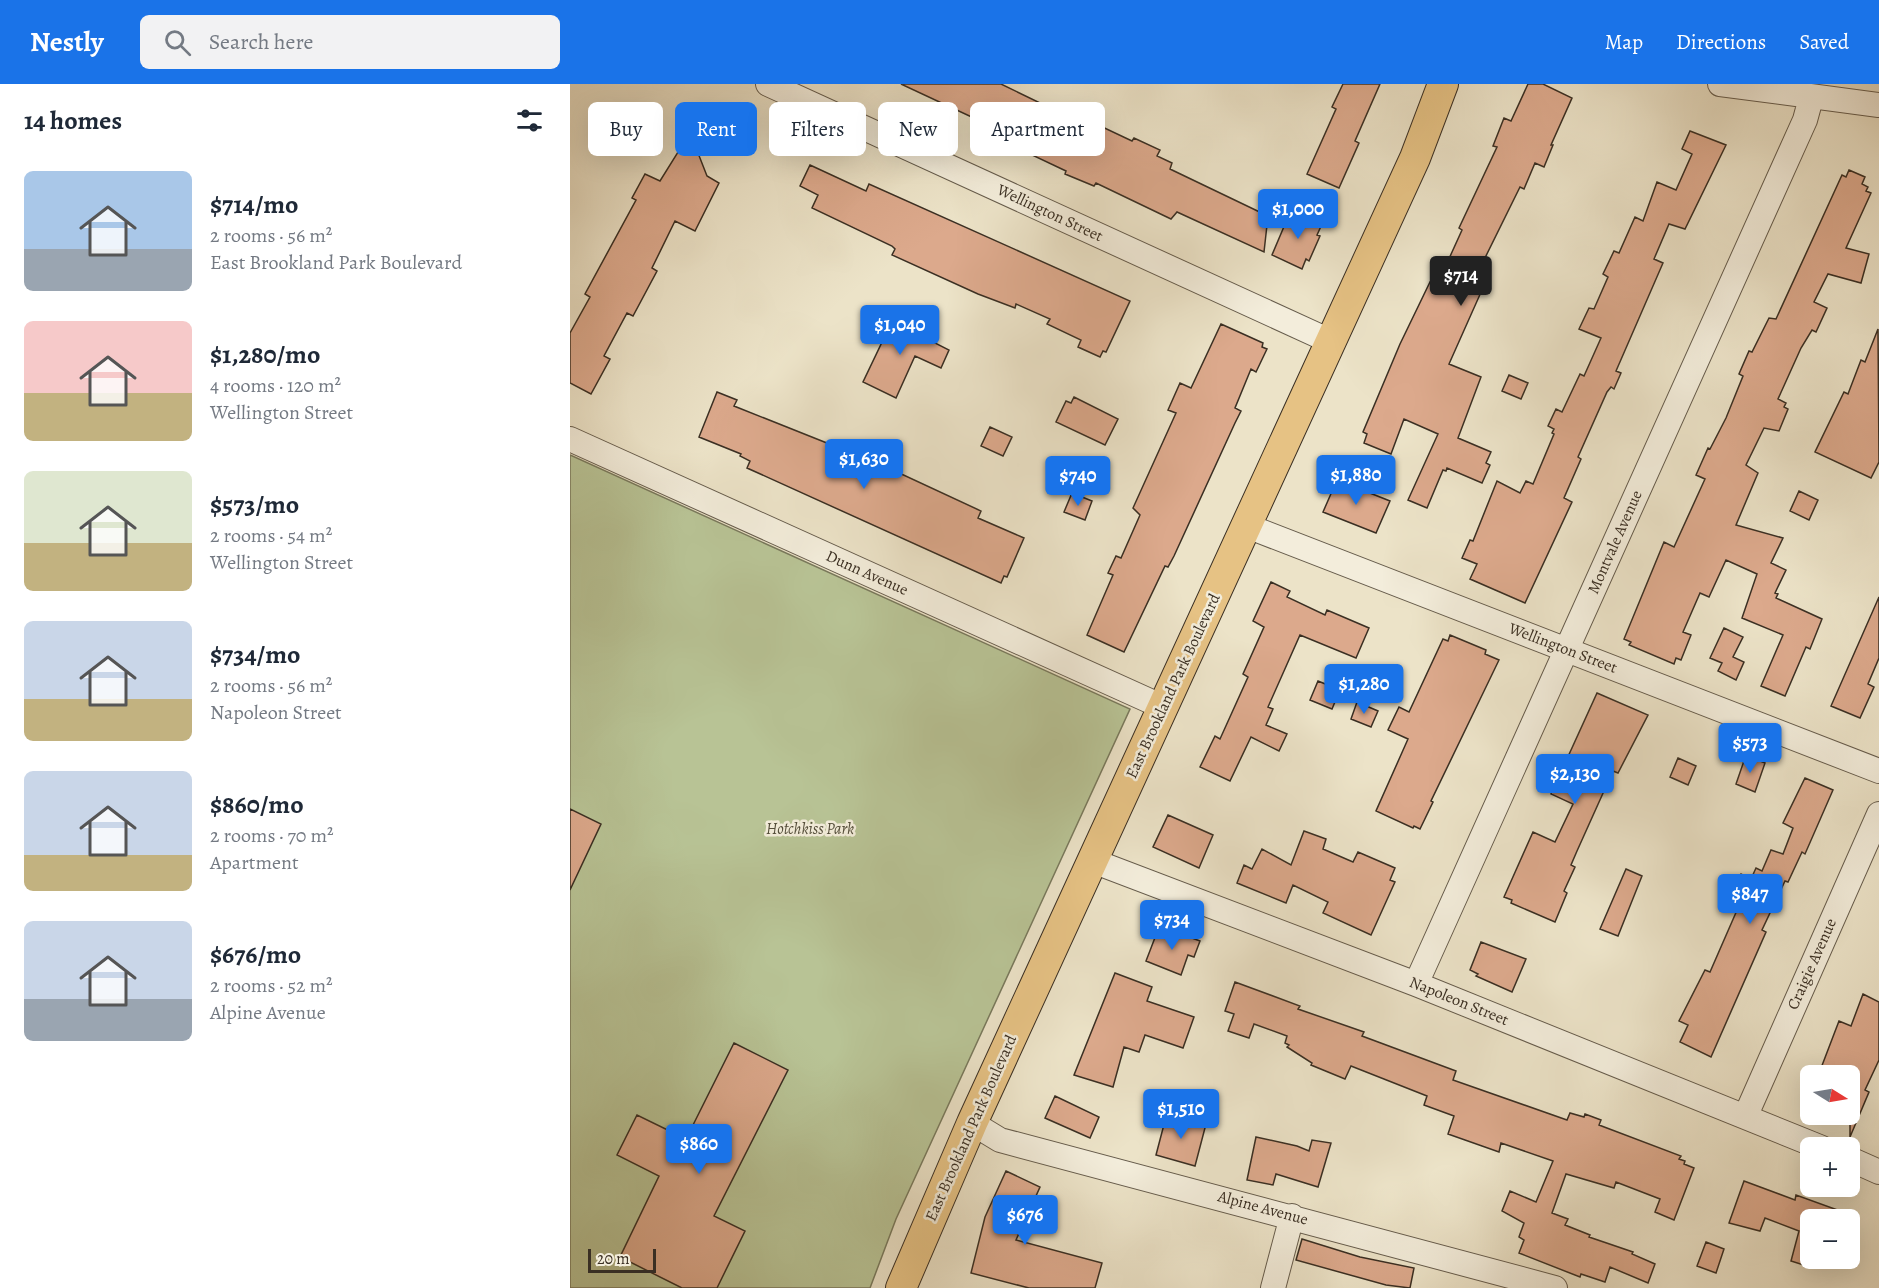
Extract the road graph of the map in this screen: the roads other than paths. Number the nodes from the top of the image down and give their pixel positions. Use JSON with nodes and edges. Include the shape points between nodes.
{"nodes":[{"id":1,"x":768,"y":84,"type":"edge"},
{"id":2,"x":1443,"y":84,"type":"edge"},
{"id":3,"x":1720,"y":84,"type":"edge"},
{"id":4,"x":1811,"y":98,"type":"junction"},
{"id":5,"x":1879,"y":105,"type":"edge"},
{"id":6,"x":1332,"y":342,"type":"junction"},
{"id":7,"x":570,"y":439,"type":"edge"},
{"id":8,"x":1247,"y":526,"type":"junction"},
{"id":9,"x":1567,"y":648,"type":"junction"},
{"id":10,"x":1163,"y":707,"type":"junction"},
{"id":11,"x":1879,"y":771,"type":"edge"},
{"id":12,"x":1879,"y":814,"type":"edge"},
{"id":13,"x":1093,"y":861,"type":"junction"},
{"id":14,"x":1416,"y":984,"type":"junction"},
{"id":15,"x":1746,"y":1115,"type":"junction"},
{"id":16,"x":972,"y":1123,"type":"junction"},
{"id":17,"x":1800,"y":1138,"type":"edge"},
{"id":18,"x":1860,"y":1163,"type":"edge"},
{"id":19,"x":1879,"y":1172,"type":"edge"},
{"id":20,"x":1292,"y":1216,"type":"junction"},
{"id":21,"x":901,"y":1288,"type":"edge"},
{"id":22,"x":1273,"y":1288,"type":"edge"},
{"id":23,"x":1556,"y":1288,"type":"edge"}],
"edges":[{"from":1,"to":6,"type":"street","name":"Wellington Street"},
{"from":2,"to":6,"type":"main road","name":"East Brookland Park Boulevard","via":[[1415,158]]},
{"from":3,"to":4,"type":"street"},
{"from":4,"to":5,"type":"street"},
{"from":4,"to":9,"type":"street","name":"Montvale Avenue","via":[[1805,120]]},
{"from":6,"to":8,"type":"main road","name":"East Brookland Park Boulevard"},
{"from":7,"to":10,"type":"street","name":"Dunn Avenue"},
{"from":8,"to":9,"type":"street","name":"Wellington Street"},
{"from":8,"to":10,"type":"main road","name":"East Brookland Park Boulevard"},
{"from":9,"to":11,"type":"street","name":"Wellington Street"},
{"from":9,"to":14,"type":"street","name":"Montvale Avenue"},
{"from":10,"to":13,"type":"main road","name":"East Brookland Park Boulevard"},
{"from":12,"to":15,"type":"street","name":"Craigie Avenue"},
{"from":13,"to":14,"type":"street","name":"Napoleon Street"},
{"from":13,"to":16,"type":"main road","name":"East Brookland Park Boulevard"},
{"from":14,"to":15,"type":"street","name":"Napoleon Street"},
{"from":15,"to":17,"type":"street","name":"Napoleon Street"},
{"from":16,"to":20,"type":"street","name":"Alpine Avenue","via":[[1000,1140]]},
{"from":16,"to":21,"type":"main road","name":"East Brookland Park Boulevard"},
{"from":18,"to":19,"type":"street"},
{"from":20,"to":22,"type":"street"},
{"from":20,"to":23,"type":"street","name":"Alpine Avenue"}]}
